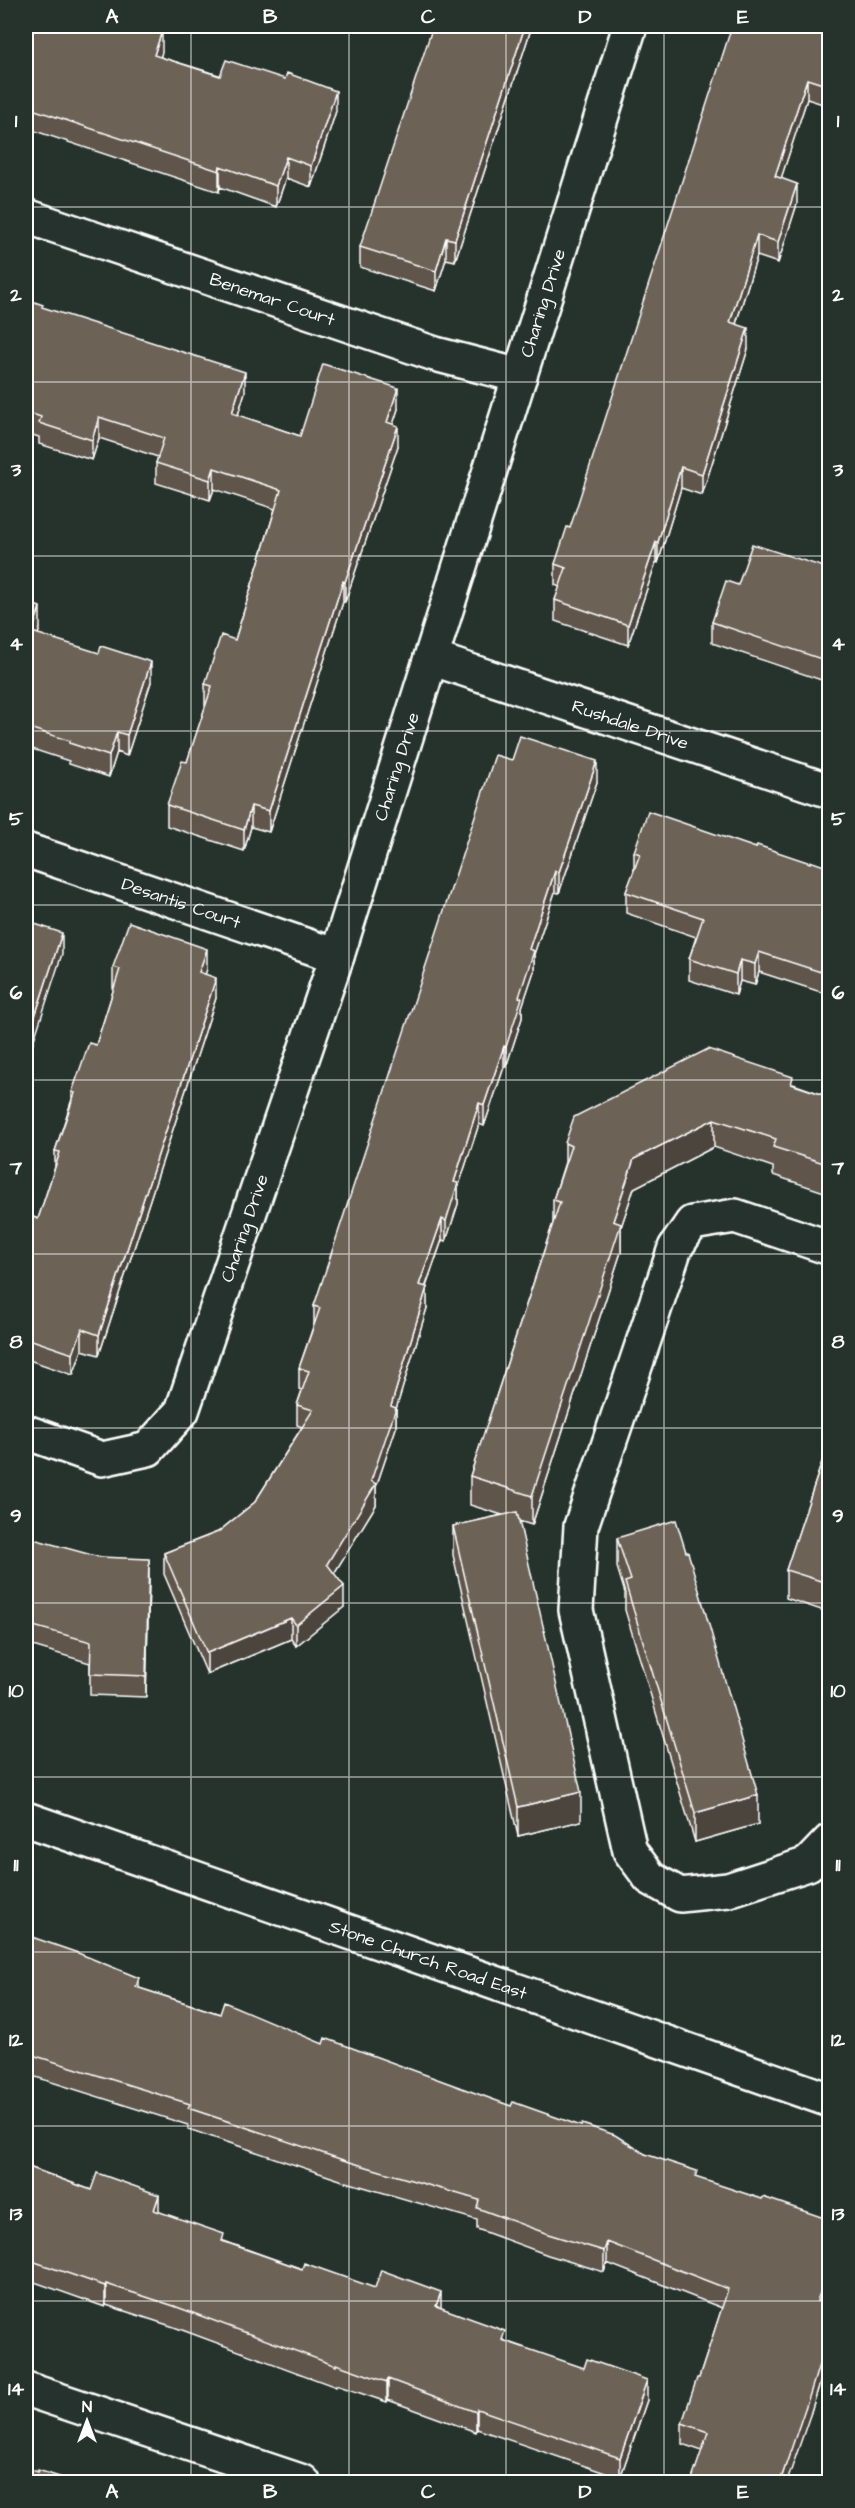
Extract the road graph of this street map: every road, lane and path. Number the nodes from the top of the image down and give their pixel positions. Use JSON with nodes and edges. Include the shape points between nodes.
{"nodes":[{"id":1,"x":630,"y":26,"type":"edge"},
{"id":2,"x":26,"y":216,"type":"edge"},
{"id":3,"x":520,"y":376,"type":"junction"},
{"id":4,"x":431,"y":658,"type":"junction"},
{"id":5,"x":830,"y":791,"type":"edge"},
{"id":6,"x":26,"y":850,"type":"edge"},
{"id":7,"x":337,"y":956,"type":"junction"},
{"id":8,"x":830,"y":1248,"type":"edge"},
{"id":9,"x":26,"y":1432,"type":"edge"},
{"id":10,"x":26,"y":1819,"type":"edge"},
{"id":11,"x":830,"y":1841,"type":"edge"},
{"id":12,"x":830,"y":2100,"type":"edge"},
{"id":13,"x":26,"y":2389,"type":"edge"},
{"id":14,"x":303,"y":2482,"type":"edge"}],
"edges":[{"from":1,"to":3,"type":"street","name":"Charing Drive"},
{"from":2,"to":3,"type":"street","name":"Benemar Court","via":[[435,354]]},
{"from":3,"to":4,"type":"street","name":"Charing Drive"},
{"from":4,"to":5,"type":"street","name":"Rushdale Drive"},
{"from":4,"to":7,"type":"street","name":"Charing Drive"},
{"from":6,"to":7,"type":"street","name":"Desantis Court"},
{"from":7,"to":9,"type":"street","name":"Charing Drive","via":[[182,1411],[148,1449],[102,1459]]},
{"from":8,"to":11,"type":"street","via":[[735,1216],[692,1223],[675,1248],[581,1526],[576,1610],[630,1851],[650,1878],[680,1895],[728,1890],[808,1864]]},
{"from":10,"to":12,"type":"street","name":"Stone Church Road East"},
{"from":13,"to":14,"type":"street"}]}
